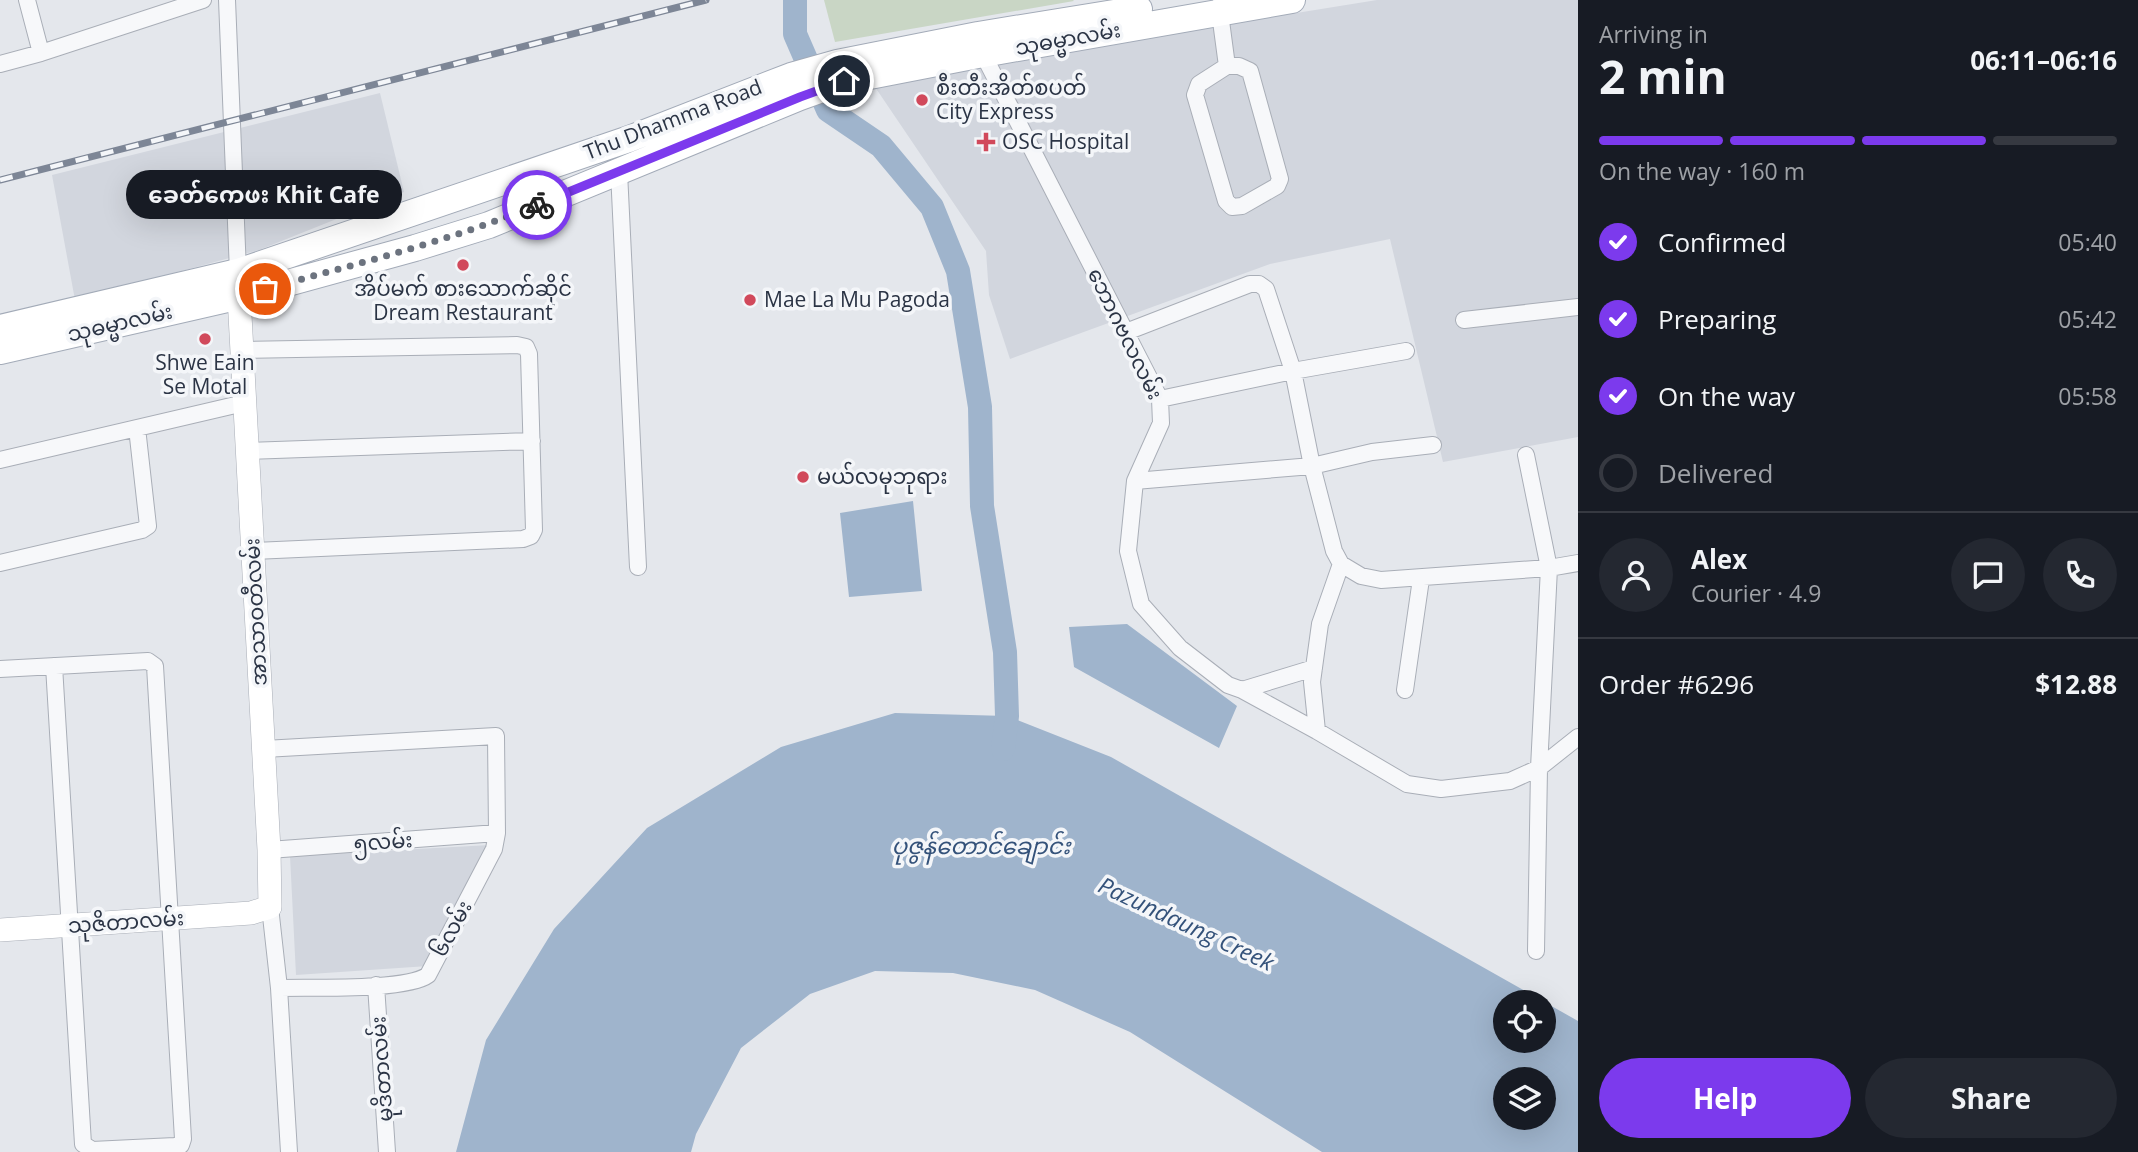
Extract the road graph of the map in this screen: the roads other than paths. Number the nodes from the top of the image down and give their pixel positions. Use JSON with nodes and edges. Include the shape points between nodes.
{"nodes":[{"id":1,"x":27,"y":0,"type":"edge"},
{"id":2,"x":203,"y":0,"type":"edge"},
{"id":3,"x":227,"y":0,"type":"edge"},
{"id":4,"x":1192,"y":0,"type":"edge"},
{"id":5,"x":1292,"y":0,"type":"edge"},
{"id":6,"x":1219,"y":6,"type":"edge"},
{"id":7,"x":1105,"y":24,"type":"junction"},
{"id":8,"x":980,"y":44,"type":"junction"},
{"id":9,"x":41,"y":53,"type":"junction"},
{"id":10,"x":0,"y":65,"type":"edge"},
{"id":11,"x":1227,"y":66,"type":"junction"},
{"id":12,"x":795,"y":86,"type":"junction"},
{"id":13,"x":619,"y":172,"type":"junction"},
{"id":14,"x":239,"y":284,"type":"junction"},
{"id":15,"x":1578,"y":307,"type":"edge"},
{"id":16,"x":1464,"y":320,"type":"dead end"},
{"id":17,"x":0,"y":328,"type":"edge"},
{"id":18,"x":1126,"y":332,"type":"junction"},
{"id":19,"x":0,"y":351,"type":"edge"},
{"id":20,"x":242,"y":351,"type":"junction"},
{"id":21,"x":1406,"y":351,"type":"dead end"},
{"id":22,"x":1293,"y":371,"type":"junction"},
{"id":23,"x":1160,"y":398,"type":"junction"},
{"id":24,"x":244,"y":403,"type":"junction"},
{"id":25,"x":137,"y":428,"type":"junction"},
{"id":26,"x":532,"y":441,"type":"junction"},
{"id":27,"x":1433,"y":444,"type":"dead end"},
{"id":28,"x":247,"y":451,"type":"junction"},
{"id":29,"x":1526,"y":455,"type":"dead end"},
{"id":30,"x":0,"y":460,"type":"edge"},
{"id":31,"x":1312,"y":466,"type":"junction"},
{"id":32,"x":1135,"y":481,"type":"junction"},
{"id":33,"x":252,"y":551,"type":"junction"},
{"id":34,"x":1578,"y":563,"type":"edge"},
{"id":35,"x":0,"y":564,"type":"edge"},
{"id":36,"x":1341,"y":564,"type":"junction"},
{"id":37,"x":638,"y":567,"type":"dead end"},
{"id":38,"x":1549,"y":568,"type":"junction"},
{"id":39,"x":1421,"y":579,"type":"junction"},
{"id":40,"x":54,"y":666,"type":"junction"},
{"id":41,"x":1314,"y":668,"type":"junction"},
{"id":42,"x":0,"y":669,"type":"edge"},
{"id":43,"x":1242,"y":690,"type":"junction"},
{"id":44,"x":1405,"y":690,"type":"dead end"},
{"id":45,"x":1317,"y":731,"type":"junction"},
{"id":46,"x":1578,"y":737,"type":"edge"},
{"id":47,"x":264,"y":749,"type":"junction"},
{"id":48,"x":1539,"y":768,"type":"junction"},
{"id":49,"x":497,"y":833,"type":"junction"},
{"id":50,"x":269,"y":850,"type":"junction"},
{"id":51,"x":260,"y":910,"type":"junction"},
{"id":52,"x":169,"y":919,"type":"junction"},
{"id":53,"x":71,"y":926,"type":"junction"},
{"id":54,"x":0,"y":930,"type":"edge"},
{"id":55,"x":1536,"y":951,"type":"dead end"},
{"id":56,"x":376,"y":985,"type":"junction"},
{"id":57,"x":279,"y":988,"type":"junction"},
{"id":58,"x":289,"y":1152,"type":"edge"},
{"id":59,"x":387,"y":1152,"type":"edge"}],
"edges":[{"from":1,"to":9,"type":"street"},
{"from":2,"to":9,"type":"street"},
{"from":3,"to":14,"type":"street"},
{"from":4,"to":7,"type":"main road","name":"သုဓမ္မာလမ်း"},
{"from":5,"to":6,"type":"main road","name":"သုဓမ္မာလမ်း"},
{"from":6,"to":7,"type":"main road","name":"သုဓမ္မာလမ်း"},
{"from":6,"to":11,"type":"street"},
{"from":7,"to":8,"type":"main road","name":"သုဓမ္မာလမ်း"},
{"from":8,"to":12,"type":"main road","name":"သုဓမ္မာလမ်း","via":[[840,72]]},
{"from":8,"to":18,"type":"street","name":"ဘောဂဗလလမ်း"},
{"from":9,"to":10,"type":"street"},
{"from":11,"to":11,"type":"street","via":[[1239,65],[1250,71],[1280,179],[1277,186],[1232,207],[1226,201],[1195,96],[1199,84]]},
{"from":12,"to":13,"type":"main road","name":"Thu Dhamma Road"},
{"from":12,"to":14,"type":"main road","name":"Thu Dhamma Road","via":[[629,139]]},
{"from":13,"to":14,"type":"main road","name":"Thu Dhamma Road","via":[[415,248]]},
{"from":13,"to":37,"type":"street"},
{"from":14,"to":17,"type":"main road","name":"သုဓမ္မာလမ်း"},
{"from":14,"to":19,"type":"main road","name":"သုဓမ္မာလမ်း"},
{"from":14,"to":20,"type":"main road","name":"အာသာဝတီလမ်း"},
{"from":15,"to":16,"type":"street"},
{"from":18,"to":22,"type":"street","via":[[1222,293],[1259,284],[1266,289]]},
{"from":18,"to":23,"type":"street","name":"ဘောဂဗလလမ်း"},
{"from":20,"to":24,"type":"main road","name":"အာသာဝတီလမ်း"},
{"from":20,"to":26,"type":"street","via":[[526,347]]},
{"from":21,"to":22,"type":"street"},
{"from":22,"to":23,"type":"street"},
{"from":22,"to":31,"type":"street"},
{"from":23,"to":32,"type":"street","name":"ဘောဂဗလလမ်း","via":[[1161,423]]},
{"from":24,"to":25,"type":"street"},
{"from":24,"to":28,"type":"main road","name":"အာသာဝတီလမ်း"},
{"from":25,"to":30,"type":"street"},
{"from":25,"to":35,"type":"street","via":[[148,526]]},
{"from":26,"to":28,"type":"street"},
{"from":26,"to":33,"type":"street","via":[[531,536]]},
{"from":27,"to":31,"type":"street"},
{"from":28,"to":33,"type":"main road","name":"အာသာဝတီလမ်း"},
{"from":29,"to":38,"type":"street"},
{"from":31,"to":32,"type":"street"},
{"from":31,"to":36,"type":"street"},
{"from":32,"to":43,"type":"street","name":"ဘောဂဗလလမ်း","via":[[1128,551],[1141,604],[1180,648],[1228,685]]},
{"from":33,"to":47,"type":"main road","name":"အာသာဝတီလမ်း"},
{"from":34,"to":38,"type":"street"},
{"from":36,"to":39,"type":"street","via":[[1371,578]]},
{"from":36,"to":41,"type":"street","via":[[1320,624]]},
{"from":38,"to":39,"type":"street"},
{"from":38,"to":48,"type":"street"},
{"from":39,"to":44,"type":"street"},
{"from":40,"to":42,"type":"street"},
{"from":40,"to":52,"type":"street","via":[[148,662],[155,666]]},
{"from":40,"to":53,"type":"street"},
{"from":41,"to":43,"type":"street"},
{"from":41,"to":45,"type":"street"},
{"from":43,"to":45,"type":"street","name":"ဘောဂဗလလမ်း"},
{"from":45,"to":48,"type":"street","name":"ဘောဂဗလလမ်း","via":[[1407,784],[1441,789],[1510,781]]},
{"from":46,"to":48,"type":"street","name":"ဘောဂဗလလမ်း"},
{"from":47,"to":49,"type":"street","name":"၆လမ်း","via":[[496,736]]},
{"from":47,"to":50,"type":"main road","name":"အာသာဝတီလမ်း"},
{"from":48,"to":55,"type":"street"},
{"from":49,"to":50,"type":"street","name":"၅လမ်း"},
{"from":49,"to":56,"type":"street","name":"၆လမ်း","via":[[494,849],[428,975],[402,984]]},
{"from":50,"to":51,"type":"main road","name":"အာသာဝတီလမ်း"},
{"from":51,"to":52,"type":"main road","name":"သုဇိတာလမ်း"},
{"from":51,"to":57,"type":"street"},
{"from":52,"to":53,"type":"main road","name":"သုဇိတာလမ်း"},
{"from":52,"to":53,"type":"street","via":[[181,1145],[92,1150],[83,1144]]},
{"from":53,"to":54,"type":"main road","name":"သုဇိတာလမ်း"},
{"from":56,"to":57,"type":"street","name":"၆လမ်း"},
{"from":56,"to":59,"type":"street","name":"မုဒိတာလမ်း"},
{"from":57,"to":58,"type":"street"}]}
